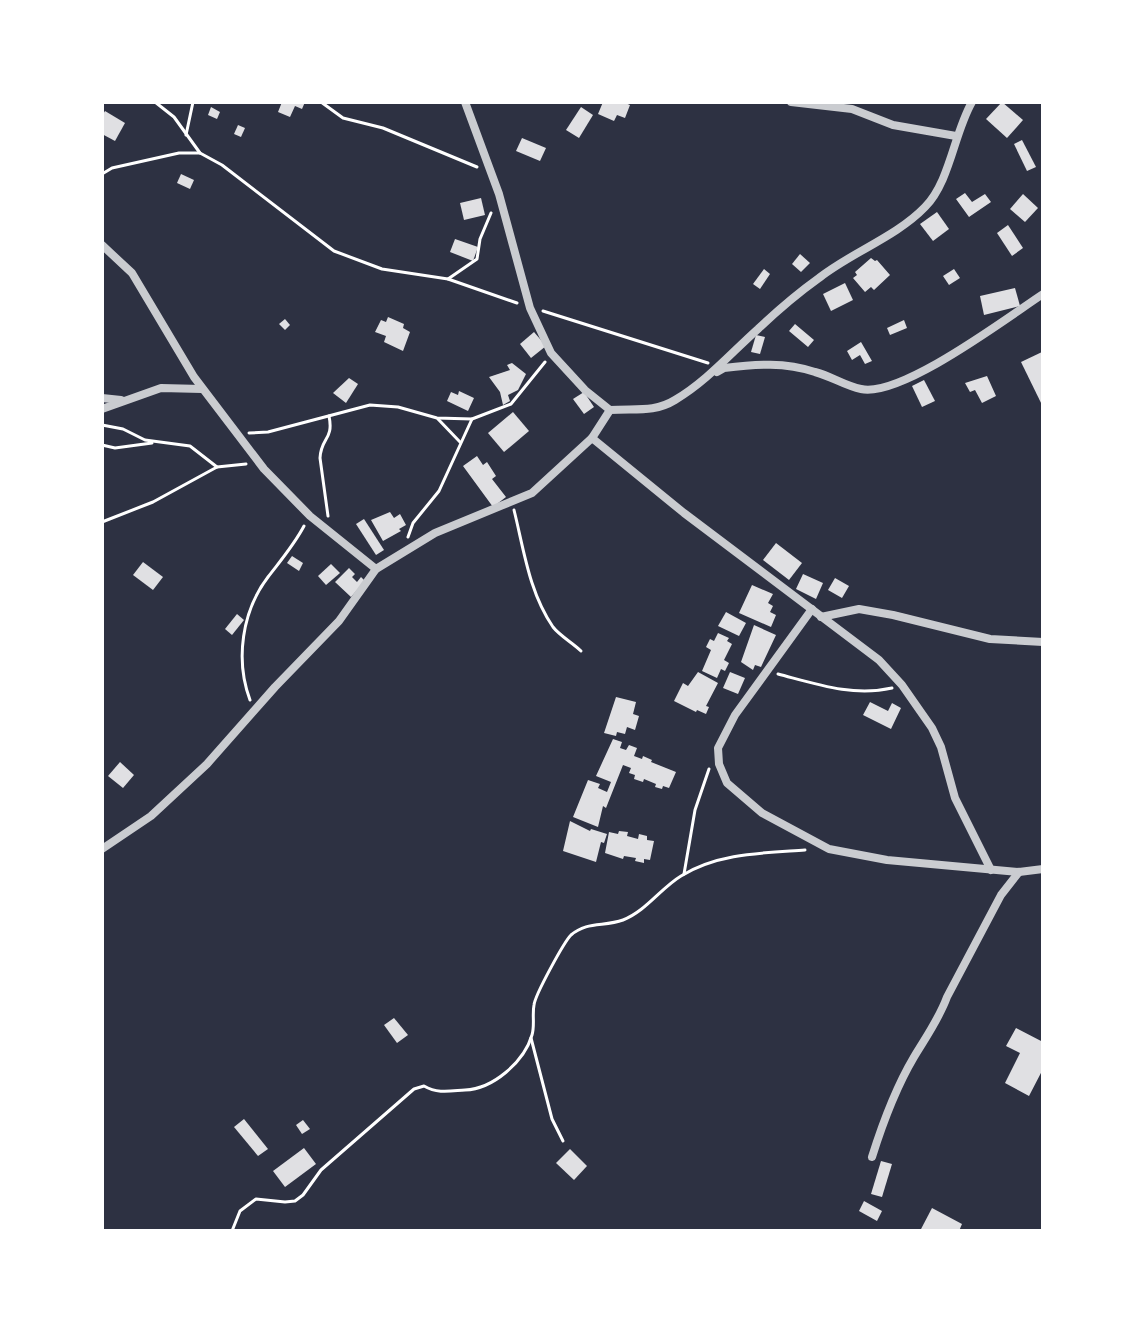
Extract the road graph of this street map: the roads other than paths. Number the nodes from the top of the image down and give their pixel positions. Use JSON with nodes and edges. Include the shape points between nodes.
{"nodes":[{"id":1,"x":465,"y":102,"type":"edge"},
{"id":2,"x":791,"y":102,"type":"edge"},
{"id":3,"x":972,"y":102,"type":"edge"},
{"id":4,"x":956,"y":136,"type":"junction"},
{"id":5,"x":102,"y":245,"type":"edge"},
{"id":6,"x":1043,"y":294,"type":"edge"},
{"id":7,"x":699,"y":383,"type":"junction"},
{"id":8,"x":202,"y":389,"type":"junction"},
{"id":9,"x":102,"y":398,"type":"edge"},
{"id":10,"x":127,"y":401,"type":"junction"},
{"id":11,"x":102,"y":409,"type":"edge"},
{"id":12,"x":610,"y":410,"type":"junction"},
{"id":13,"x":592,"y":438,"type":"junction"},
{"id":14,"x":376,"y":569,"type":"junction"},
{"id":15,"x":812,"y":609,"type":"junction"},
{"id":16,"x":821,"y":617,"type":"junction"},
{"id":17,"x":1043,"y":642,"type":"edge"},
{"id":18,"x":102,"y":849,"type":"edge"},
{"id":19,"x":1043,"y":869,"type":"edge"},
{"id":20,"x":991,"y":870,"type":"junction"},
{"id":21,"x":1019,"y":872,"type":"junction"},
{"id":22,"x":872,"y":1157,"type":"dead end"}],
"edges":[{"from":1,"to":12,"type":"street","via":[[499,194],[530,308],[551,353]]},
{"from":2,"to":4,"type":"street","via":[[852,109],[893,125]]},
{"from":3,"to":4,"type":"street"},
{"from":4,"to":7,"type":"street","via":[[937,192],[925,207],[820,276]]},
{"from":5,"to":8,"type":"street","via":[[132,273]]},
{"from":6,"to":7,"type":"street","via":[[947,357],[880,389],[863,390],[780,364],[724,368]]},
{"from":7,"to":12,"type":"street","via":[[647,411]]},
{"from":8,"to":10,"type":"street","via":[[161,388]]},
{"from":8,"to":14,"type":"street","via":[[310,516]]},
{"from":9,"to":10,"type":"street"},
{"from":10,"to":11,"type":"street"},
{"from":12,"to":13,"type":"street"},
{"from":13,"to":14,"type":"street","via":[[532,493],[435,533]]},
{"from":13,"to":15,"type":"street"},
{"from":14,"to":18,"type":"street","via":[[339,621],[207,764],[151,816]]},
{"from":15,"to":16,"type":"street"},
{"from":15,"to":20,"type":"street","via":[[735,715],[718,748],[727,783],[762,813],[829,849]]},
{"from":16,"to":17,"type":"street","via":[[859,609],[990,639]]},
{"from":16,"to":20,"type":"street","via":[[879,660],[932,728],[955,798]]},
{"from":19,"to":21,"type":"street"},
{"from":20,"to":21,"type":"street"},
{"from":21,"to":22,"type":"street","via":[[1001,895],[889,1104]]}]}
